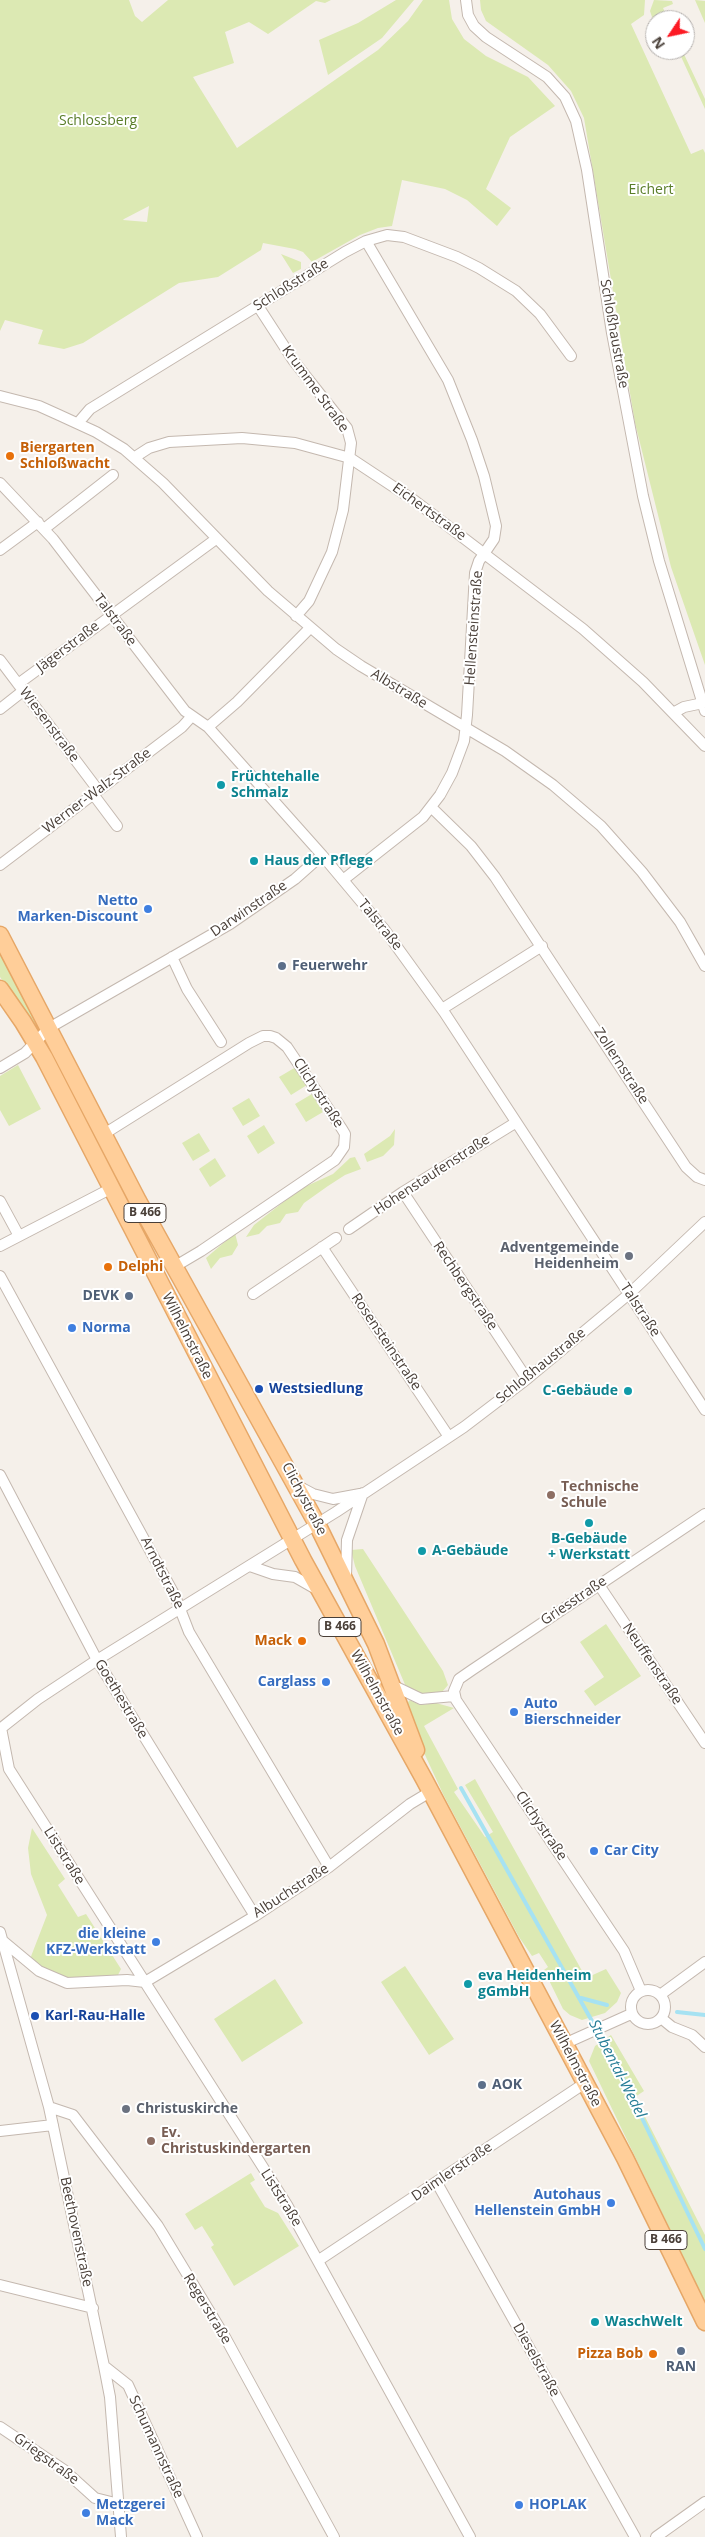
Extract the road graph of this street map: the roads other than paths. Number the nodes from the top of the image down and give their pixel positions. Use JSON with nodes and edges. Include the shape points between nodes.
{"nodes":[{"id":1,"x":466,"y":0,"type":"edge"},
{"id":2,"x":366,"y":241,"type":"junction"},
{"id":3,"x":258,"y":306,"type":"junction"},
{"id":4,"x":571,"y":356,"type":"dead end"},
{"id":5,"x":0,"y":396,"type":"edge"},
{"id":6,"x":78,"y":423,"type":"junction"},
{"id":7,"x":135,"y":457,"type":"junction"},
{"id":8,"x":350,"y":458,"type":"junction"},
{"id":9,"x":113,"y":475,"type":"dead end"},
{"id":10,"x":0,"y":484,"type":"edge"},
{"id":11,"x":41,"y":525,"type":"junction"},
{"id":12,"x":216,"y":539,"type":"junction"},
{"id":13,"x":0,"y":550,"type":"edge"},
{"id":14,"x":485,"y":553,"type":"junction"},
{"id":15,"x":112,"y":615,"type":"junction"},
{"id":16,"x":296,"y":616,"type":"junction"},
{"id":17,"x":310,"y":628,"type":"junction"},
{"id":18,"x":0,"y":660,"type":"edge"},
{"id":19,"x":21,"y":688,"type":"junction"},
{"id":20,"x":704,"y":707,"type":"edge"},
{"id":21,"x":0,"y":708,"type":"edge"},
{"id":22,"x":673,"y":713,"type":"junction"},
{"id":23,"x":192,"y":716,"type":"junction"},
{"id":24,"x":208,"y":727,"type":"junction"},
{"id":25,"x":466,"y":729,"type":"junction"},
{"id":26,"x":705,"y":746,"type":"edge"},
{"id":27,"x":96,"y":792,"type":"junction"},
{"id":28,"x":431,"y":807,"type":"junction"},
{"id":29,"x":117,"y":826,"type":"dead end"},
{"id":30,"x":322,"y":855,"type":"junction"},
{"id":31,"x":0,"y":865,"type":"edge"},
{"id":32,"x":344,"y":880,"type":"junction"},
{"id":33,"x":0,"y":935,"type":"edge"},
{"id":34,"x":542,"y":946,"type":"junction"},
{"id":35,"x":172,"y":958,"type":"junction"},
{"id":36,"x":705,"y":966,"type":"edge"},
{"id":37,"x":0,"y":989,"type":"edge"},
{"id":38,"x":442,"y":1009,"type":"junction"},
{"id":39,"x":49,"y":1028,"type":"junction"},
{"id":40,"x":36,"y":1042,"type":"junction"},
{"id":41,"x":221,"y":1042,"type":"dead end"},
{"id":42,"x":0,"y":1068,"type":"edge"},
{"id":43,"x":515,"y":1123,"type":"junction"},
{"id":44,"x":104,"y":1134,"type":"junction"},
{"id":45,"x":705,"y":1180,"type":"edge"},
{"id":46,"x":110,"y":1189,"type":"junction"},
{"id":47,"x":403,"y":1192,"type":"junction"},
{"id":48,"x":0,"y":1201,"type":"edge"},
{"id":49,"x":705,"y":1222,"type":"edge"},
{"id":50,"x":350,"y":1229,"type":"dead end"},
{"id":51,"x":19,"y":1236,"type":"junction"},
{"id":52,"x":336,"y":1238,"type":"dead end"},
{"id":53,"x":0,"y":1246,"type":"edge"},
{"id":54,"x":322,"y":1247,"type":"junction"},
{"id":55,"x":174,"y":1267,"type":"junction"},
{"id":56,"x":0,"y":1276,"type":"edge"},
{"id":57,"x":253,"y":1294,"type":"dead end"},
{"id":58,"x":629,"y":1294,"type":"junction"},
{"id":59,"x":527,"y":1379,"type":"junction"},
{"id":60,"x":705,"y":1410,"type":"edge"},
{"id":61,"x":449,"y":1437,"type":"junction"},
{"id":62,"x":0,"y":1474,"type":"edge"},
{"id":63,"x":298,"y":1486,"type":"junction"},
{"id":64,"x":363,"y":1493,"type":"junction"},
{"id":65,"x":705,"y":1514,"type":"edge"},
{"id":66,"x":317,"y":1524,"type":"junction"},
{"id":67,"x":293,"y":1539,"type":"junction"},
{"id":68,"x":250,"y":1566,"type":"junction"},
{"id":69,"x":346,"y":1583,"type":"junction"},
{"id":70,"x":599,"y":1585,"type":"junction"},
{"id":71,"x":320,"y":1592,"type":"junction"},
{"id":72,"x":181,"y":1608,"type":"junction"},
{"id":73,"x":97,"y":1660,"type":"junction"},
{"id":74,"x":392,"y":1685,"type":"junction"},
{"id":75,"x":454,"y":1696,"type":"junction"},
{"id":76,"x":0,"y":1729,"type":"edge"},
{"id":77,"x":705,"y":1742,"type":"edge"},
{"id":78,"x":4,"y":1767,"type":"edge"},
{"id":79,"x":427,"y":1786,"type":"junction"},
{"id":80,"x":329,"y":1867,"type":"junction"},
{"id":81,"x":255,"y":1916,"type":"junction"},
{"id":82,"x":1,"y":1937,"type":"edge"},
{"id":83,"x":705,"y":1962,"type":"edge"},
{"id":84,"x":145,"y":1982,"type":"junction"},
{"id":85,"x":641,"y":1991,"type":"junction"},
{"id":86,"x":660,"y":1995,"type":"junction"},
{"id":87,"x":631,"y":2014,"type":"junction"},
{"id":88,"x":661,"y":2018,"type":"junction"},
{"id":89,"x":564,"y":2044,"type":"junction"},
{"id":90,"x":704,"y":2044,"type":"edge"},
{"id":91,"x":585,"y":2083,"type":"junction"},
{"id":92,"x":49,"y":2107,"type":"junction"},
{"id":93,"x":53,"y":2125,"type":"junction"},
{"id":94,"x":0,"y":2131,"type":"edge"},
{"id":95,"x":437,"y":2183,"type":"junction"},
{"id":96,"x":319,"y":2260,"type":"junction"},
{"id":97,"x":0,"y":2285,"type":"edge"},
{"id":98,"x":93,"y":2308,"type":"junction"},
{"id":99,"x":705,"y":2322,"type":"edge"},
{"id":100,"x":104,"y":2366,"type":"junction"},
{"id":101,"x":0,"y":2427,"type":"edge"},
{"id":102,"x":705,"y":2502,"type":"edge"},
{"id":103,"x":118,"y":2504,"type":"junction"},
{"id":104,"x":121,"y":2537,"type":"edge"},
{"id":105,"x":197,"y":2537,"type":"edge"},
{"id":106,"x":334,"y":2537,"type":"edge"},
{"id":107,"x":470,"y":2537,"type":"edge"},
{"id":108,"x":635,"y":2537,"type":"edge"},
{"id":109,"x":656,"y":2537,"type":"edge"}],
"edges":[{"from":1,"to":20,"type":"street","name":"Schloßhaustraße","via":[[474,26],[548,77],[565,97],[576,121],[643,496],[659,561]]},
{"from":2,"to":3,"type":"street","name":"Schloßstraße"},
{"from":2,"to":4,"type":"street","name":"Schloßstraße","via":[[388,235],[404,237],[479,268],[524,298]]},
{"from":2,"to":14,"type":"street","name":"Hellensteinstraße","via":[[436,356],[460,407],[495,518],[494,539]]},
{"from":3,"to":6,"type":"street","name":"Schloßstraße","via":[[90,409]]},
{"from":3,"to":8,"type":"street","name":"Krumme Straße","via":[[293,360],[346,428],[351,444]]},
{"from":5,"to":6,"type":"street","via":[[38,406]]},
{"from":6,"to":7,"type":"street","name":"Albstraße"},
{"from":7,"to":8,"type":"street","name":"Eichertstraße","via":[[149,448],[169,442],[242,438],[295,442]]},
{"from":7,"to":12,"type":"street","name":"Albstraße"},
{"from":8,"to":14,"type":"street","name":"Eichertstraße","via":[[369,468]]},
{"from":8,"to":16,"type":"street","name":"Krumme Straße","via":[[343,510],[332,552],[309,601]]},
{"from":9,"to":11,"type":"street"},
{"from":10,"to":11,"type":"street","name":"Talstraße"},
{"from":11,"to":13,"type":"street"},
{"from":11,"to":15,"type":"street","name":"Talstraße"},
{"from":12,"to":15,"type":"street","name":"Jägerstraße"},
{"from":12,"to":16,"type":"street","name":"Albstraße"},
{"from":14,"to":22,"type":"street","name":"Eichertstraße","via":[[597,641]]},
{"from":14,"to":25,"type":"street","name":"Hellensteinstraße","via":[[475,573]]},
{"from":15,"to":19,"type":"street","name":"Jägerstraße"},
{"from":15,"to":23,"type":"street","name":"Talstraße"},
{"from":16,"to":17,"type":"street","name":"Albstraße"},
{"from":17,"to":24,"type":"street"},
{"from":17,"to":25,"type":"street","name":"Albstraße","via":[[361,666]]},
{"from":18,"to":19,"type":"street","name":"Wiesenstraße"},
{"from":19,"to":21,"type":"street","name":"Jägerstraße"},
{"from":19,"to":27,"type":"street","name":"Wiesenstraße"},
{"from":20,"to":22,"type":"street","via":[[684,707]]},
{"from":22,"to":26,"type":"street","name":"Eichertstraße"},
{"from":23,"to":24,"type":"street","name":"Talstraße"},
{"from":23,"to":27,"type":"street","name":"Werner-Walz-Straße"},
{"from":24,"to":30,"type":"street","name":"Talstraße"},
{"from":25,"to":28,"type":"street","name":"Hellensteinstraße","via":[[452,773]]},
{"from":25,"to":36,"type":"street","name":"Albstraße","via":[[536,772],[601,826],[663,898]]},
{"from":27,"to":29,"type":"street","name":"Wiesenstraße"},
{"from":27,"to":31,"type":"street","name":"Werner-Walz-Straße"},
{"from":28,"to":32,"type":"street","name":"Hellensteinstraße","via":[[407,831]]},
{"from":28,"to":34,"type":"street","name":"Zollernstraße","via":[[480,858]]},
{"from":30,"to":32,"type":"street","name":"Talstraße"},
{"from":30,"to":35,"type":"street","name":"Darwinstraße","via":[[272,896]]},
{"from":32,"to":38,"type":"street","name":"Talstraße"},
{"from":33,"to":39,"type":"main road","name":"Clichystraße","number":"B 466"},
{"from":34,"to":38,"type":"street"},
{"from":34,"to":45,"type":"street","name":"Zollernstraße","via":[[686,1167],[696,1177]]},
{"from":35,"to":39,"type":"street","name":"Darwinstraße"},
{"from":35,"to":41,"type":"street"},
{"from":37,"to":40,"type":"main road","name":"Wilhelmstraße","number":"B 466"},
{"from":38,"to":43,"type":"street","name":"Talstraße"},
{"from":39,"to":40,"type":"street","name":"Darwinstraße"},
{"from":39,"to":44,"type":"main road","name":"Clichystraße","number":"B 466"},
{"from":40,"to":42,"type":"street","name":"Darwinstraße"},
{"from":40,"to":46,"type":"main road","name":"Wilhelmstraße","number":"B 466"},
{"from":43,"to":47,"type":"street","name":"Hohenstaufenstraße"},
{"from":43,"to":58,"type":"street","name":"Talstraße"},
{"from":44,"to":55,"type":"main road","name":"Clichystraße","number":"B 466"},
{"from":44,"to":55,"type":"street","name":"Clichystraße","via":[[263,1036],[276,1038],[287,1046],[342,1129],[344,1147],[335,1160]]},
{"from":46,"to":51,"type":"street"},
{"from":46,"to":67,"type":"main road","name":"Wilhelmstraße","number":"B 466"},
{"from":47,"to":50,"type":"street","name":"Hohenstaufenstraße"},
{"from":47,"to":59,"type":"street","name":"Rechbergstraße"},
{"from":48,"to":51,"type":"street"},
{"from":49,"to":58,"type":"street","name":"Schloßhaustraße"},
{"from":51,"to":53,"type":"street"},
{"from":52,"to":54,"type":"street"},
{"from":54,"to":57,"type":"street"},
{"from":54,"to":61,"type":"street","name":"Rosensteinstraße"},
{"from":55,"to":63,"type":"main road","name":"Clichystraße","number":"B 466"},
{"from":56,"to":72,"type":"street","name":"Arndtstraße"},
{"from":58,"to":59,"type":"street","name":"Schloßhaustraße"},
{"from":58,"to":60,"type":"street","name":"Talstraße"},
{"from":59,"to":61,"type":"street","name":"Schloßhaustraße"},
{"from":61,"to":64,"type":"street","name":"Schloßhaustraße"},
{"from":62,"to":73,"type":"street","name":"Goethestraße"},
{"from":63,"to":64,"type":"street","name":"Schloßhaustraße","via":[[333,1499]]},
{"from":63,"to":66,"type":"main road","name":"Clichystraße","number":"B 466"},
{"from":64,"to":66,"type":"street","name":"Schloßhaustraße"},
{"from":64,"to":69,"type":"street","via":[[347,1540]]},
{"from":65,"to":70,"type":"street","name":"Griesstraße"},
{"from":66,"to":67,"type":"street","name":"Schloßhaustraße"},
{"from":66,"to":69,"type":"main road","name":"Clichystraße","number":"B 466"},
{"from":67,"to":68,"type":"street","name":"Schloßhaustraße"},
{"from":67,"to":71,"type":"main road","name":"Wilhelmstraße","number":"B 466"},
{"from":68,"to":71,"type":"street","via":[[295,1577]]},
{"from":68,"to":72,"type":"street","name":"Schloßhaustraße"},
{"from":69,"to":74,"type":"main road","name":"Clichystraße","number":"B 466"},
{"from":70,"to":75,"type":"street","name":"Griesstraße","via":[[459,1679]]},
{"from":70,"to":77,"type":"street","name":"Neuffenstraße"},
{"from":71,"to":79,"type":"main road","name":"Wilhelmstraße","number":"B 466"},
{"from":72,"to":73,"type":"street","name":"Schloßhaustraße"},
{"from":72,"to":80,"type":"street","name":"Arndtstraße","via":[[186,1627],[197,1647]]},
{"from":73,"to":76,"type":"street","name":"Schloßhaustraße"},
{"from":73,"to":81,"type":"street","name":"Goethestraße"},
{"from":74,"to":75,"type":"street","via":[[421,1700]]},
{"from":74,"to":79,"type":"main road","name":"Clichystraße","number":"B 466"},
{"from":75,"to":85,"type":"street","name":"Clichystraße","via":[[624,1951]]},
{"from":76,"to":78,"type":"street","name":"Liststraße"},
{"from":78,"to":84,"type":"street","name":"Liststraße"},
{"from":79,"to":80,"type":"street","name":"Albuchstraße","via":[[410,1804]]},
{"from":79,"to":89,"type":"main road","name":"Wilhelmstraße","number":"B 466"},
{"from":80,"to":81,"type":"street","name":"Albuchstraße"},
{"from":81,"to":84,"type":"street","name":"Albuchstraße"},
{"from":82,"to":84,"type":"street","via":[[39,1971],[67,1983]]},
{"from":82,"to":92,"type":"street","name":"Beethovenstraße"},
{"from":83,"to":86,"type":"street"},
{"from":84,"to":96,"type":"street","name":"Liststraße"},
{"from":85,"to":86,"type":"street"},
{"from":85,"to":87,"type":"street","via":[[632,2000]]},
{"from":86,"to":88,"type":"street","via":[[665,2007]]},
{"from":87,"to":88,"type":"street","via":[[638,2022],[648,2025]]},
{"from":87,"to":89,"type":"street"},
{"from":88,"to":90,"type":"street"},
{"from":89,"to":91,"type":"main road","name":"Wilhelmstraße","number":"B 466"},
{"from":91,"to":95,"type":"street","name":"Daimlerstraße"},
{"from":91,"to":99,"type":"main road","name":"Wilhelmstraße","number":"B 466"},
{"from":92,"to":93,"type":"street","name":"Beethovenstraße"},
{"from":92,"to":106,"type":"street","name":"Regerstraße","via":[[73,2115],[158,2226],[225,2337]]},
{"from":93,"to":94,"type":"street"},
{"from":93,"to":98,"type":"street","name":"Beethovenstraße"},
{"from":95,"to":96,"type":"street","name":"Daimlerstraße"},
{"from":95,"to":108,"type":"street","name":"Dieselstraße"},
{"from":96,"to":107,"type":"street","name":"Liststraße"},
{"from":97,"to":98,"type":"street"},
{"from":98,"to":100,"type":"street","name":"Beethovenstraße"},
{"from":100,"to":103,"type":"street","name":"Beethovenstraße","via":[[110,2397]]},
{"from":100,"to":105,"type":"street","name":"Schumannstraße","via":[[128,2385]]},
{"from":101,"to":103,"type":"street","name":"Griegstraße","via":[[64,2470],[95,2498]]},
{"from":102,"to":109,"type":"street"},
{"from":103,"to":104,"type":"street","name":"Beethovenstraße"}]}
